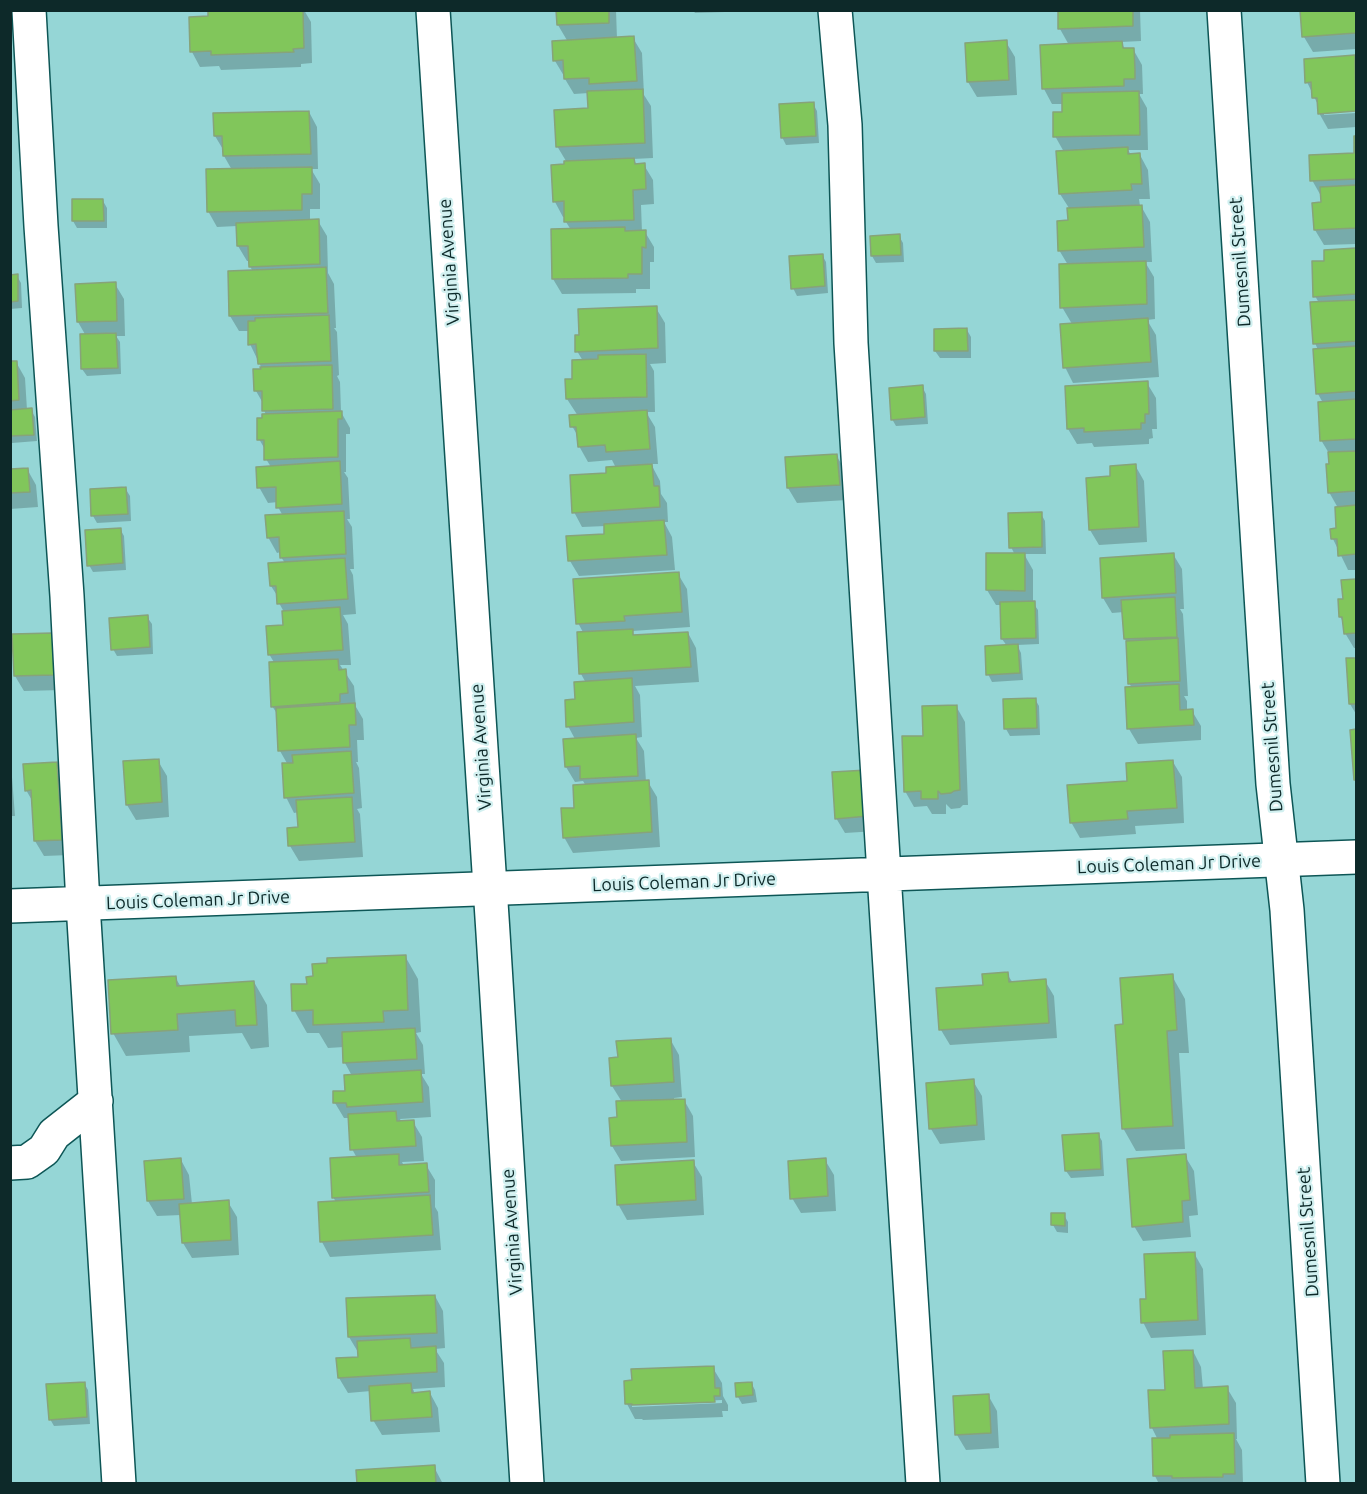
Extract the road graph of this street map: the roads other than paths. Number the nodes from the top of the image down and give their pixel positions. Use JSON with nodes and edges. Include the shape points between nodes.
{"nodes":[{"id":1,"x":29,"y":10,"type":"edge"},
{"id":2,"x":433,"y":10,"type":"edge"},
{"id":3,"x":835,"y":10,"type":"edge"},
{"id":4,"x":1224,"y":10,"type":"edge"},
{"id":5,"x":1356,"y":857,"type":"edge"},
{"id":6,"x":1282,"y":860,"type":"junction"},
{"id":7,"x":884,"y":874,"type":"junction"},
{"id":8,"x":490,"y":889,"type":"junction"},
{"id":9,"x":84,"y":904,"type":"junction"},
{"id":10,"x":10,"y":906,"type":"edge"},
{"id":11,"x":96,"y":1101,"type":"junction"},
{"id":12,"x":10,"y":1163,"type":"edge"},
{"id":13,"x":119,"y":1484,"type":"edge"},
{"id":14,"x":527,"y":1484,"type":"edge"},
{"id":15,"x":924,"y":1484,"type":"edge"},
{"id":16,"x":1323,"y":1484,"type":"edge"}],
"edges":[{"from":1,"to":9,"type":"main road"},
{"from":2,"to":8,"type":"main road","name":"Virginia Avenue"},
{"from":3,"to":7,"type":"main road","via":[[845,125],[851,342]]},
{"from":4,"to":6,"type":"main road","name":"Dumesnil Street","via":[[1273,784]]},
{"from":5,"to":6,"type":"main road","name":"Louis Coleman Jr Drive"},
{"from":6,"to":7,"type":"main road","name":"Louis Coleman Jr Drive"},
{"from":6,"to":16,"type":"main road","name":"Dumesnil Street"},
{"from":7,"to":8,"type":"main road","name":"Louis Coleman Jr Drive"},
{"from":7,"to":15,"type":"main road"},
{"from":8,"to":9,"type":"main road","name":"Louis Coleman Jr Drive"},
{"from":8,"to":14,"type":"main road","name":"Virginia Avenue"},
{"from":9,"to":10,"type":"main road","name":"Louis Coleman Jr Drive"},
{"from":9,"to":11,"type":"main road"},
{"from":11,"to":12,"type":"main road","via":[[54,1134],[44,1150],[27,1162]]},
{"from":11,"to":13,"type":"main road"}]}
